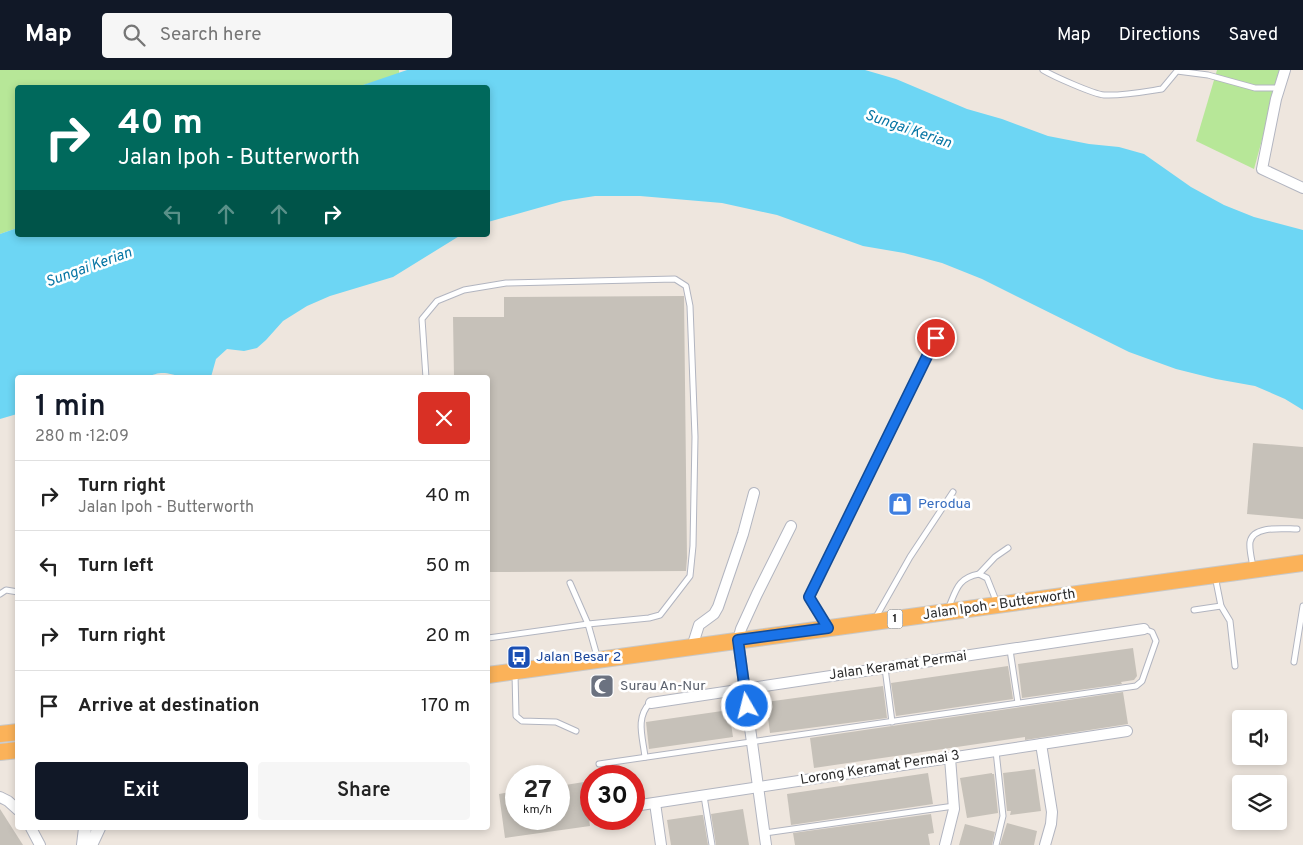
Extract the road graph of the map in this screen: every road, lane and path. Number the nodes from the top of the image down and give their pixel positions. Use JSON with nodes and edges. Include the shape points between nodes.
{"nodes":[{"id":1,"x":1043,"y":70,"type":"edge"},
{"id":2,"x":1285,"y":70,"type":"edge"},
{"id":3,"x":1177,"y":71,"type":"edge"},
{"id":4,"x":1278,"y":88,"type":"junction"},
{"id":5,"x":1303,"y":188,"type":"edge"},
{"id":6,"x":936,"y":338,"type":"dead end"},
{"id":7,"x":426,"y":375,"type":"edge"},
{"id":8,"x":953,"y":492,"type":"dead end"},
{"id":9,"x":754,"y":493,"type":"dead end"},
{"id":10,"x":791,"y":526,"type":"dead end"},
{"id":11,"x":1298,"y":529,"type":"dead end"},
{"id":12,"x":1008,"y":548,"type":"dead end"},
{"id":13,"x":1303,"y":562,"type":"edge"},
{"id":14,"x":1254,"y":570,"type":"junction"},
{"id":15,"x":979,"y":574,"type":"junction"},
{"id":16,"x":1215,"y":576,"type":"junction"},
{"id":17,"x":570,"y":583,"type":"dead end"},
{"id":18,"x":15,"y":592,"type":"edge"},
{"id":19,"x":0,"y":594,"type":"edge"},
{"id":20,"x":998,"y":605,"type":"junction"},
{"id":21,"x":1221,"y":606,"type":"junction"},
{"id":22,"x":1303,"y":606,"type":"edge"},
{"id":23,"x":1194,"y":610,"type":"dead end"},
{"id":24,"x":947,"y":612,"type":"junction"},
{"id":25,"x":874,"y":622,"type":"junction"},
{"id":26,"x":588,"y":624,"type":"junction"},
{"id":27,"x":828,"y":628,"type":"junction"},
{"id":28,"x":1144,"y":629,"type":"joint"},
{"id":29,"x":490,"y":638,"type":"edge"},
{"id":30,"x":738,"y":640,"type":"junction"},
{"id":31,"x":692,"y":646,"type":"junction"},
{"id":32,"x":1010,"y":650,"type":"junction"},
{"id":33,"x":598,"y":659,"type":"junction"},
{"id":34,"x":1294,"y":662,"type":"dead end"},
{"id":35,"x":1235,"y":666,"type":"dead end"},
{"id":36,"x":885,"y":668,"type":"junction"},
{"id":37,"x":515,"y":671,"type":"junction"},
{"id":38,"x":490,"y":675,"type":"edge"},
{"id":39,"x":745,"y":689,"type":"junction"},
{"id":40,"x":651,"y":703,"type":"joint"},
{"id":41,"x":1018,"y":703,"type":"junction"},
{"id":42,"x":892,"y":722,"type":"junction"},
{"id":43,"x":576,"y":731,"type":"dead end"},
{"id":44,"x":1127,"y":731,"type":"dead end"},
{"id":45,"x":15,"y":732,"type":"edge"},
{"id":46,"x":0,"y":734,"type":"edge"},
{"id":47,"x":752,"y":742,"type":"junction"},
{"id":48,"x":1041,"y":744,"type":"junction"},
{"id":49,"x":15,"y":750,"type":"edge"},
{"id":50,"x":996,"y":751,"type":"junction"},
{"id":51,"x":0,"y":752,"type":"edge"},
{"id":52,"x":645,"y":757,"type":"junction"},
{"id":53,"x":950,"y":758,"type":"junction"},
{"id":54,"x":599,"y":764,"type":"dead end"},
{"id":55,"x":758,"y":787,"type":"junction"},
{"id":56,"x":704,"y":795,"type":"junction"},
{"id":57,"x":0,"y":797,"type":"edge"},
{"id":58,"x":655,"y":803,"type":"junction"},
{"id":59,"x":645,"y":804,"type":"edge"},
{"id":60,"x":954,"y":806,"type":"junction"},
{"id":61,"x":15,"y":807,"type":"edge"},
{"id":62,"x":31,"y":830,"type":"edge"},
{"id":63,"x":85,"y":830,"type":"edge"},
{"id":64,"x":98,"y":830,"type":"edge"},
{"id":65,"x":764,"y":834,"type":"junction"},
{"id":66,"x":40,"y":845,"type":"edge"},
{"id":67,"x":84,"y":845,"type":"edge"},
{"id":68,"x":92,"y":845,"type":"edge"},
{"id":69,"x":661,"y":845,"type":"edge"},
{"id":70,"x":712,"y":845,"type":"edge"},
{"id":71,"x":766,"y":845,"type":"edge"},
{"id":72,"x":944,"y":845,"type":"edge"},
{"id":73,"x":996,"y":845,"type":"edge"},
{"id":74,"x":1045,"y":845,"type":"edge"}],
"edges":[{"from":1,"to":3,"type":"lane","via":[[1102,95],[1162,89]]},
{"from":2,"to":4,"type":"street"},
{"from":3,"to":4,"type":"lane","via":[[1208,75],[1254,88]]},
{"from":4,"to":5,"type":"street","via":[[1262,169]]},
{"from":6,"to":27,"type":"lane","via":[[809,597]]},
{"from":7,"to":26,"type":"lane","via":[[422,319],[437,301],[464,290],[506,283],[675,279],[686,286],[690,306],[695,437],[690,576],[660,615]]},
{"from":8,"to":25,"type":"lane","via":[[910,557]]},
{"from":9,"to":31,"type":"street","via":[[718,607],[714,614],[699,624]]},
{"from":10,"to":30,"type":"street","via":[[740,629]]},
{"from":11,"to":14,"type":"lane","via":[[1262,530],[1253,536],[1250,543]]},
{"from":12,"to":15,"type":"lane"},
{"from":13,"to":14,"type":"highway","name":"Jalan Ipoh - Butterworth","number":"1"},
{"from":14,"to":16,"type":"highway","name":"Jalan Ipoh - Butterworth","number":"1"},
{"from":15,"to":20,"type":"lane","via":[[987,578]]},
{"from":15,"to":24,"type":"lane","via":[[960,582]]},
{"from":16,"to":20,"type":"highway","name":"Jalan Ipoh - Butterworth","number":"1"},
{"from":16,"to":21,"type":"lane"},
{"from":17,"to":26,"type":"lane"},
{"from":18,"to":19,"type":"lane","via":[[6,590]]},
{"from":20,"to":24,"type":"highway","name":"Jalan Ipoh - Butterworth","number":"1"},
{"from":21,"to":23,"type":"lane"},
{"from":21,"to":35,"type":"lane","via":[[1230,622]]},
{"from":22,"to":34,"type":"lane"},
{"from":24,"to":25,"type":"highway","name":"Jalan Ipoh - Butterworth","number":"1"},
{"from":25,"to":27,"type":"highway","name":"Jalan Ipoh - Butterworth","number":"1"},
{"from":26,"to":29,"type":"lane"},
{"from":26,"to":33,"type":"lane"},
{"from":27,"to":30,"type":"highway","name":"Jalan Ipoh - Butterworth","number":"1"},
{"from":28,"to":32,"type":"street","name":"Jalan Keramat Permai"},
{"from":28,"to":41,"type":"lane","via":[[1152,632],[1156,642],[1142,681],[1136,686]]},
{"from":30,"to":31,"type":"highway","name":"Jalan Ipoh - Butterworth","number":"1"},
{"from":30,"to":39,"type":"street"},
{"from":31,"to":33,"type":"highway","name":"Jalan Ipoh - Butterworth","number":"1"},
{"from":32,"to":36,"type":"street","name":"Jalan Keramat Permai"},
{"from":32,"to":41,"type":"lane"},
{"from":33,"to":37,"type":"highway","name":"Jalan Ipoh - Butterworth","number":"1"},
{"from":36,"to":39,"type":"street","name":"Jalan Keramat Permai"},
{"from":36,"to":42,"type":"lane"},
{"from":37,"to":38,"type":"highway","name":"Jalan Ipoh - Butterworth","number":"1"},
{"from":37,"to":43,"type":"lane","via":[[518,719],[556,722]]},
{"from":39,"to":40,"type":"street","name":"Jalan Keramat Permai"},
{"from":39,"to":47,"type":"street"},
{"from":40,"to":52,"type":"lane","via":[[640,719]]},
{"from":41,"to":42,"type":"lane"},
{"from":42,"to":47,"type":"lane"},
{"from":44,"to":48,"type":"street","name":"Lorong Keramat Permai 3"},
{"from":45,"to":46,"type":"highway"},
{"from":47,"to":52,"type":"lane"},
{"from":47,"to":55,"type":"street"},
{"from":48,"to":50,"type":"street","name":"Lorong Keramat Permai 3"},
{"from":48,"to":74,"type":"street","via":[[1052,812]]},
{"from":49,"to":51,"type":"highway"},
{"from":50,"to":53,"type":"street","name":"Lorong Keramat Permai 3"},
{"from":50,"to":73,"type":"lane","via":[[1003,816]]},
{"from":52,"to":54,"type":"lane"},
{"from":53,"to":55,"type":"street","name":"Lorong Keramat Permai 3"},
{"from":53,"to":60,"type":"street"},
{"from":55,"to":56,"type":"street","name":"Lorong Keramat Permai 3"},
{"from":55,"to":65,"type":"street"},
{"from":56,"to":58,"type":"street","name":"Lorong Keramat Permai 3"},
{"from":56,"to":70,"type":"lane"},
{"from":57,"to":61,"type":"street"},
{"from":58,"to":59,"type":"street","name":"Lorong Keramat Permai 3"},
{"from":58,"to":69,"type":"street"},
{"from":60,"to":65,"type":"lane"},
{"from":60,"to":72,"type":"street"},
{"from":62,"to":66,"type":"street"},
{"from":63,"to":67,"type":"street"},
{"from":64,"to":68,"type":"street"},
{"from":65,"to":71,"type":"street"}]}
